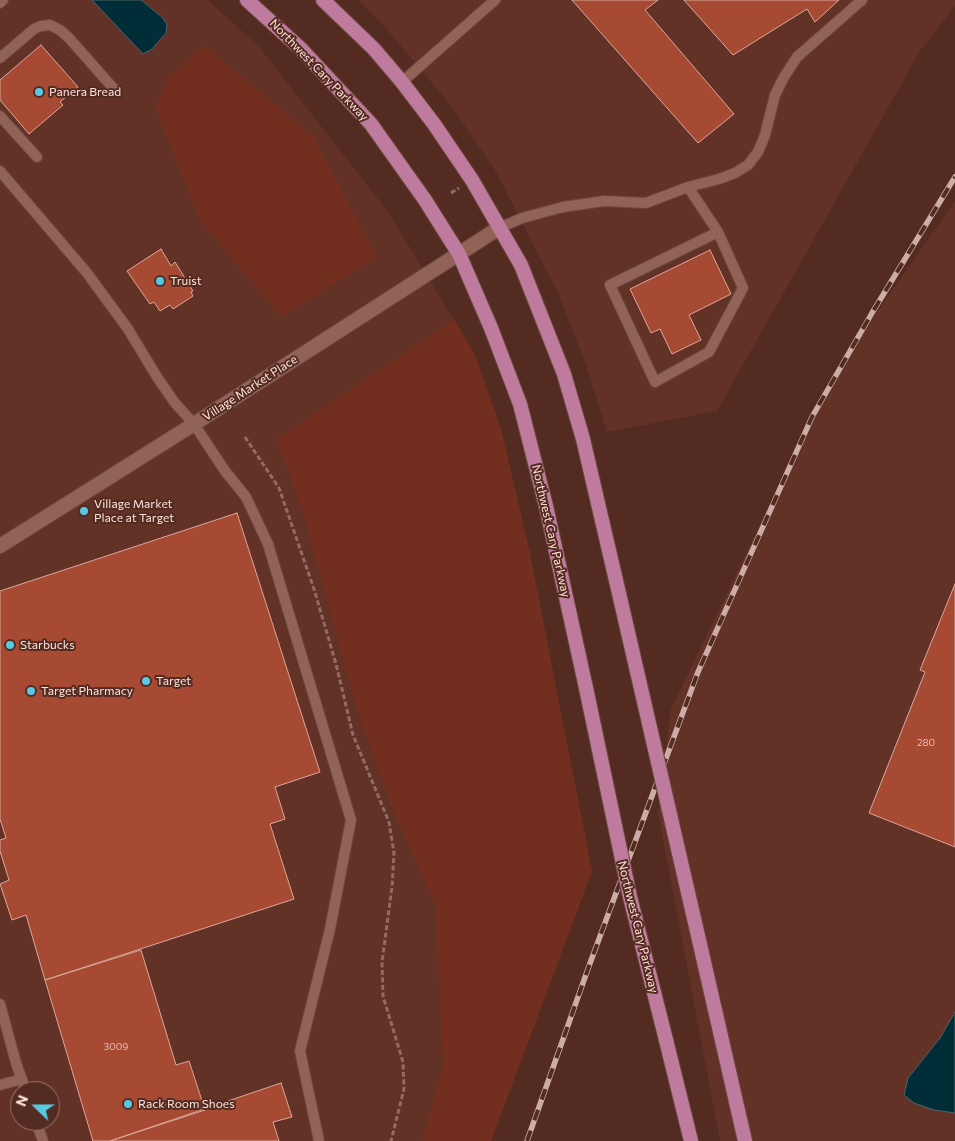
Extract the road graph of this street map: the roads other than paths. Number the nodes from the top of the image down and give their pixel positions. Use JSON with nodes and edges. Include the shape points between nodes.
{"nodes":[{"id":1,"x":3,"y":0,"type":"edge"},
{"id":2,"x":247,"y":0,"type":"edge"},
{"id":3,"x":323,"y":0,"type":"edge"},
{"id":4,"x":495,"y":0,"type":"edge"},
{"id":5,"x":862,"y":0,"type":"edge"},
{"id":6,"x":0,"y":3,"type":"edge"},
{"id":7,"x":0,"y":58,"type":"edge"},
{"id":8,"x":402,"y":82,"type":"junction"},
{"id":9,"x":114,"y":89,"type":"dead end"},
{"id":10,"x":0,"y":116,"type":"edge"},
{"id":11,"x":36,"y":157,"type":"dead end"},
{"id":12,"x":0,"y":171,"type":"edge"},
{"id":13,"x":688,"y":187,"type":"junction"},
{"id":14,"x":499,"y":228,"type":"junction"},
{"id":15,"x":718,"y":232,"type":"junction"},
{"id":16,"x":459,"y":254,"type":"junction"},
{"id":17,"x":194,"y":424,"type":"junction"},
{"id":18,"x":0,"y":546,"type":"edge"},
{"id":19,"x":0,"y":1004,"type":"edge"},
{"id":20,"x":22,"y":1079,"type":"joint"},
{"id":21,"x":0,"y":1085,"type":"edge"},
{"id":22,"x":320,"y":1141,"type":"edge"},
{"id":23,"x":691,"y":1141,"type":"edge"},
{"id":24,"x":745,"y":1141,"type":"edge"}],
"edges":[{"from":1,"to":6,"type":"lane"},
{"from":2,"to":16,"type":"main road","name":"Northwest Cary Parkway","via":[[307,55],[371,124]]},
{"from":3,"to":8,"type":"main road","via":[[374,49]]},
{"from":4,"to":8,"type":"lane"},
{"from":5,"to":13,"type":"lane","via":[[797,57],[775,95],[758,152],[748,165],[719,180]]},
{"from":7,"to":9,"type":"lane","via":[[34,29],[50,25],[69,38]]},
{"from":8,"to":14,"type":"main road","via":[[459,160]]},
{"from":10,"to":11,"type":"lane"},
{"from":12,"to":17,"type":"lane","via":[[87,272],[162,384]]},
{"from":13,"to":14,"type":"lane","via":[[646,203],[604,201],[563,207],[527,216]]},
{"from":13,"to":15,"type":"lane"},
{"from":14,"to":16,"type":"street","name":"Village Market Place"},
{"from":14,"to":24,"type":"main road","bridge":true,"via":[[521,265],[564,374],[583,439]]},
{"from":15,"to":15,"type":"lane","via":[[610,284],[655,382],[709,352],[743,288]]},
{"from":16,"to":17,"type":"street","name":"Village Market Place"},
{"from":16,"to":23,"type":"main road","name":"Northwest Cary Parkway","bridge":true,"via":[[520,404],[544,497],[630,897]]},
{"from":17,"to":18,"type":"street","name":"Village Market Place"},
{"from":17,"to":22,"type":"lane","via":[[246,497],[268,544],[350,820],[330,929],[300,1051]]},
{"from":19,"to":20,"type":"lane"},
{"from":20,"to":21,"type":"lane"}]}
